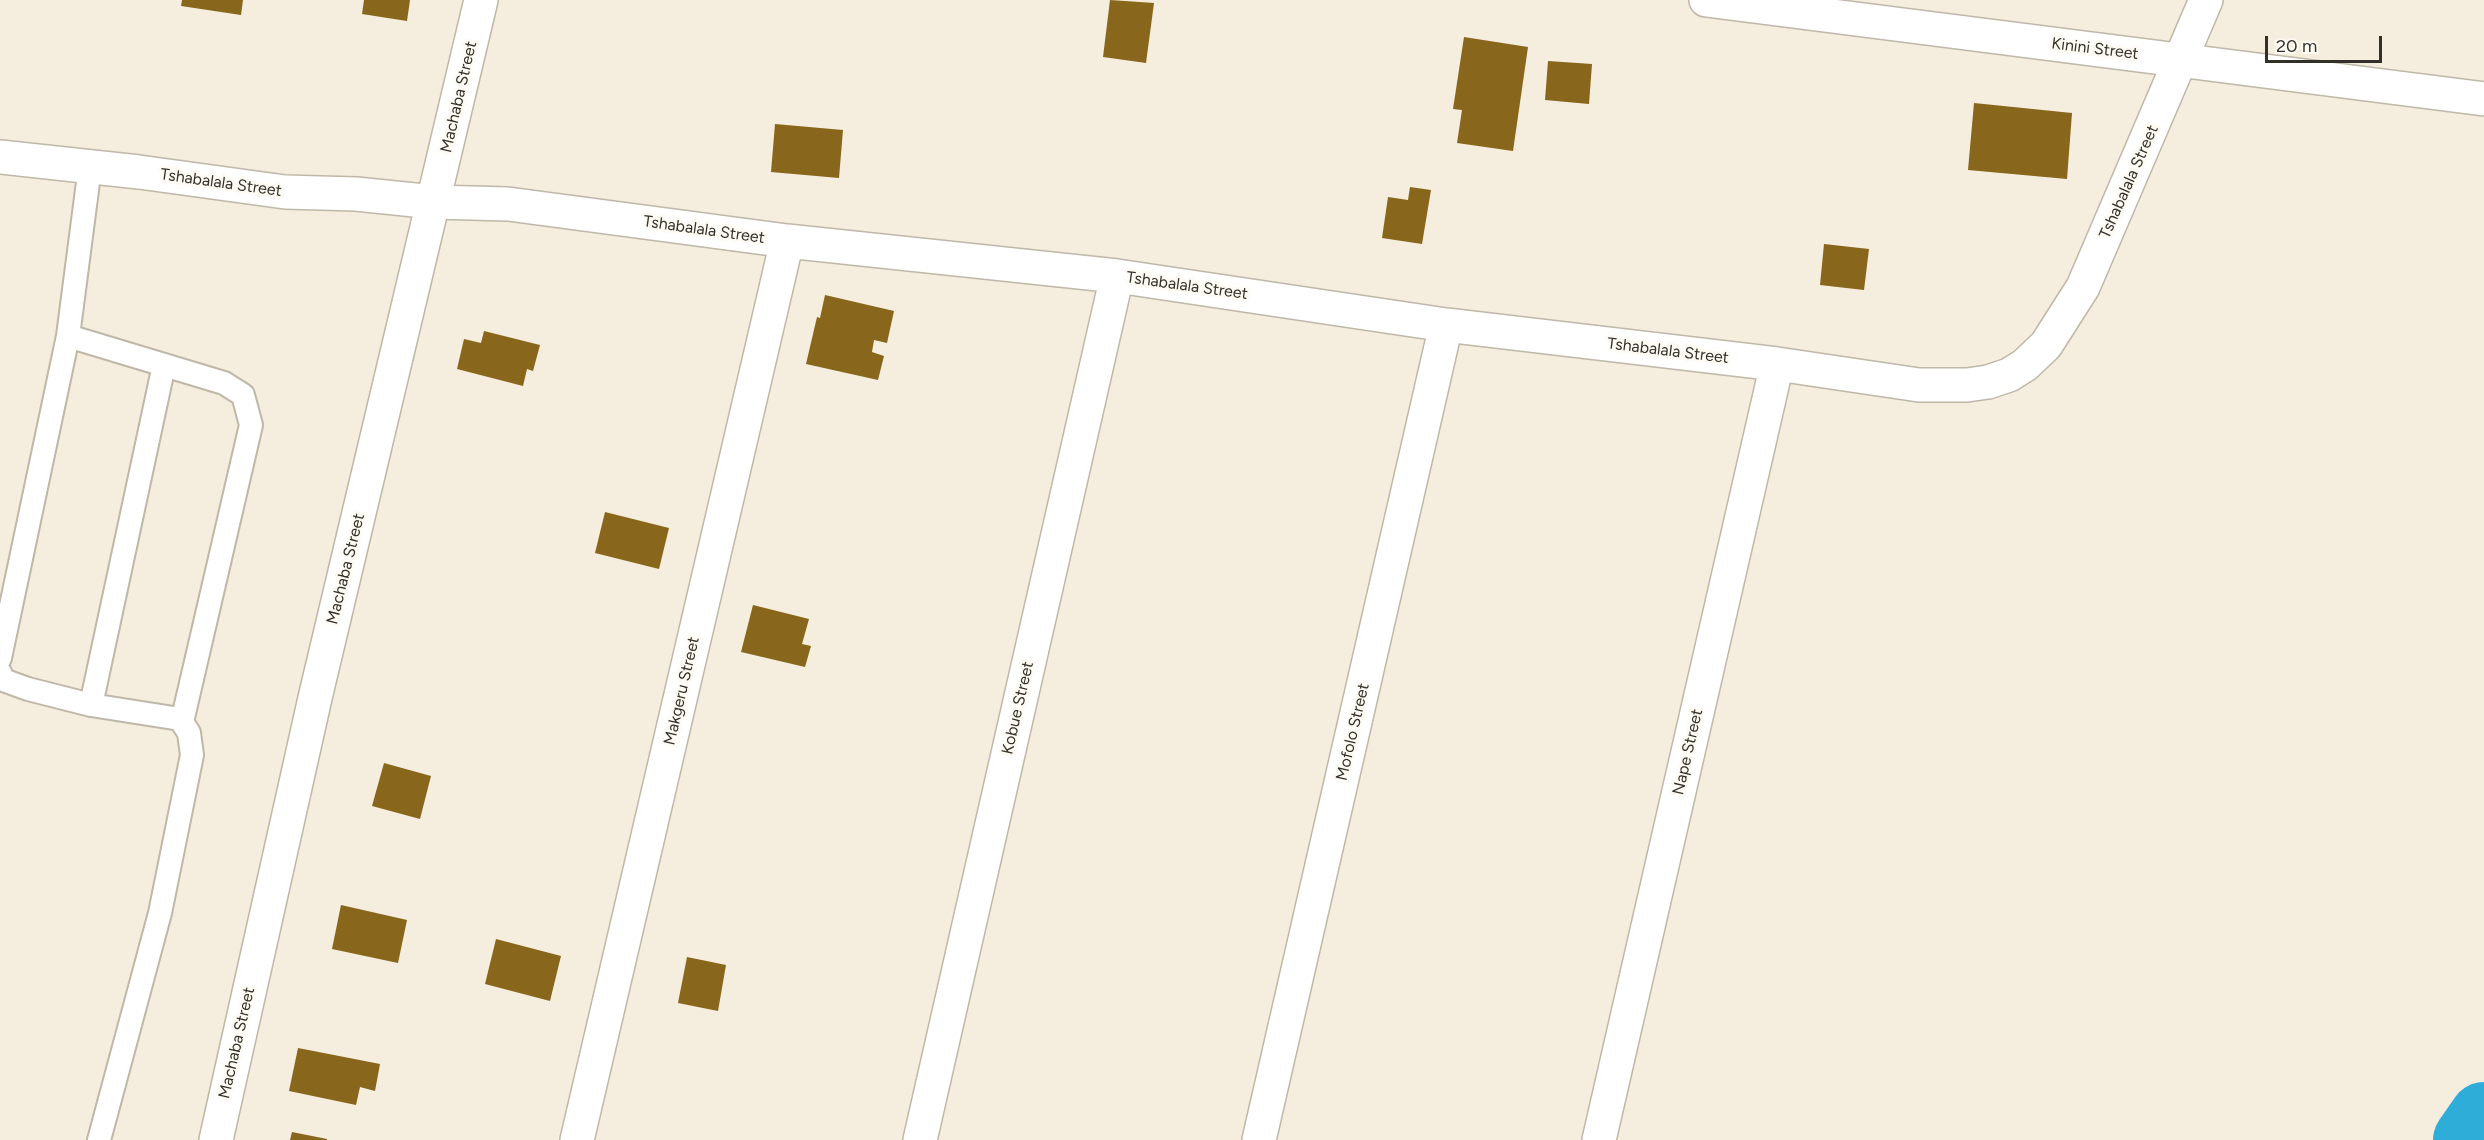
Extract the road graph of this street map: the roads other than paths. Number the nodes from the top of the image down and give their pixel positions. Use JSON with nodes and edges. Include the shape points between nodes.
{"nodes":[{"id":1,"x":482,"y":0,"type":"edge"},
{"id":2,"x":1706,"y":0,"type":"edge"},
{"id":3,"x":2206,"y":0,"type":"edge"},
{"id":4,"x":2181,"y":60,"type":"junction"},
{"id":5,"x":2484,"y":99,"type":"edge"},
{"id":6,"x":0,"y":157,"type":"edge"},
{"id":7,"x":90,"y":167,"type":"junction"},
{"id":8,"x":434,"y":202,"type":"junction"},
{"id":9,"x":787,"y":241,"type":"junction"},
{"id":10,"x":1117,"y":276,"type":"junction"},
{"id":11,"x":1446,"y":325,"type":"junction"},
{"id":12,"x":68,"y":336,"type":"junction"},
{"id":13,"x":1777,"y":364,"type":"junction"},
{"id":14,"x":164,"y":365,"type":"junction"},
{"id":15,"x":0,"y":658,"type":"edge"},
{"id":16,"x":0,"y":672,"type":"edge"},
{"id":17,"x":91,"y":705,"type":"junction"},
{"id":18,"x":182,"y":722,"type":"junction"},
{"id":19,"x":99,"y":1140,"type":"edge"},
{"id":20,"x":216,"y":1140,"type":"edge"},
{"id":21,"x":577,"y":1140,"type":"edge"},
{"id":22,"x":920,"y":1140,"type":"edge"},
{"id":23,"x":1259,"y":1140,"type":"edge"},
{"id":24,"x":1599,"y":1140,"type":"edge"}],
"edges":[{"from":1,"to":8,"type":"street","name":"Machaba Street"},
{"from":2,"to":4,"type":"street","name":"Kinini Street"},
{"from":3,"to":4,"type":"street","name":"Tshabalala Street"},
{"from":4,"to":5,"type":"street","name":"Kinini Street"},
{"from":4,"to":13,"type":"street","name":"Tshabalala Street","via":[[2083,287],[2046,345],[2025,365],[1988,382],[1919,385]]},
{"from":6,"to":7,"type":"street","name":"Tshabalala Street"},
{"from":7,"to":8,"type":"street","name":"Tshabalala Street","via":[[285,192]]},
{"from":7,"to":12,"type":"lane"},
{"from":8,"to":9,"type":"street","name":"Tshabalala Street","via":[[508,204]]},
{"from":8,"to":20,"type":"street","name":"Machaba Street","via":[[315,698]]},
{"from":9,"to":10,"type":"street","name":"Tshabalala Street"},
{"from":9,"to":21,"type":"street","name":"Makgeru Street"},
{"from":10,"to":11,"type":"street","name":"Tshabalala Street"},
{"from":10,"to":22,"type":"street","name":"Kobue Street"},
{"from":11,"to":13,"type":"street","name":"Tshabalala Street"},
{"from":11,"to":23,"type":"street","name":"Mofolo Street"},
{"from":12,"to":14,"type":"lane"},
{"from":12,"to":15,"type":"lane"},
{"from":13,"to":24,"type":"street","name":"Nape Street"},
{"from":14,"to":17,"type":"lane"},
{"from":14,"to":18,"type":"lane","via":[[224,382],[243,395],[251,425]]},
{"from":16,"to":17,"type":"lane","via":[[3,680],[28,690]]},
{"from":17,"to":18,"type":"lane"},
{"from":18,"to":19,"type":"lane","via":[[189,733],[192,755],[160,913]]}]}
